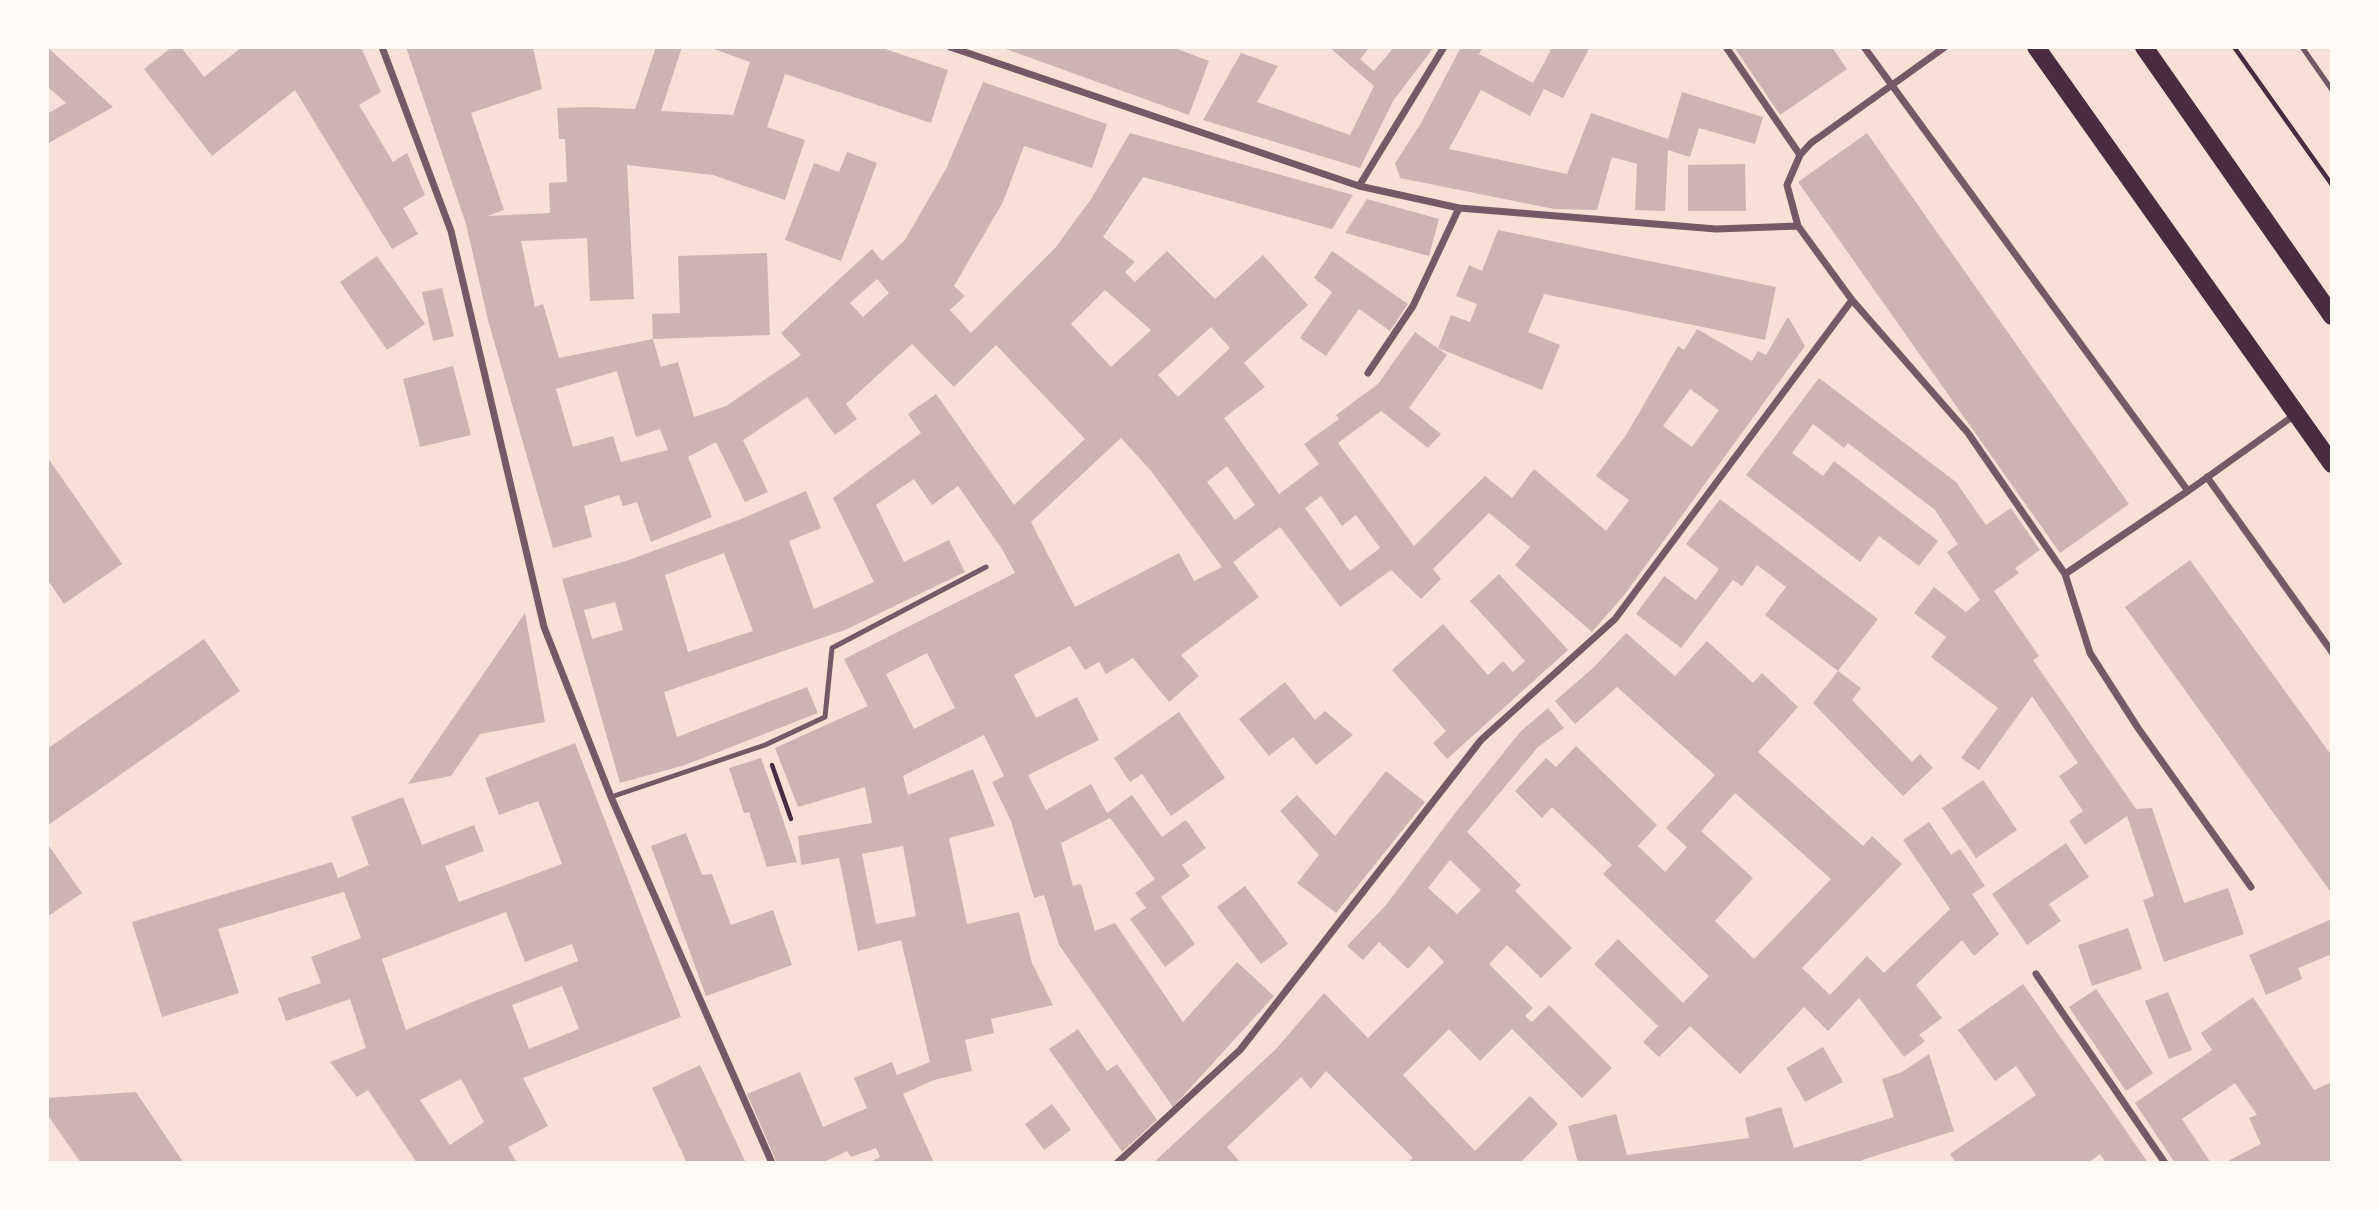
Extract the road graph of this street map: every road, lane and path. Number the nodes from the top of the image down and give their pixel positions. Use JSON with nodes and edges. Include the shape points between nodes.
{"nodes":[{"id":1,"x":382,"y":47,"type":"edge"},
{"id":2,"x":950,"y":47,"type":"edge"},
{"id":3,"x":1444,"y":47,"type":"edge"},
{"id":4,"x":1726,"y":47,"type":"edge"},
{"id":5,"x":1864,"y":47,"type":"edge"},
{"id":6,"x":1945,"y":47,"type":"edge"},
{"id":7,"x":2036,"y":47,"type":"edge"},
{"id":8,"x":2144,"y":47,"type":"edge"},
{"id":9,"x":2234,"y":47,"type":"edge"},
{"id":10,"x":2302,"y":47,"type":"edge"},
{"id":11,"x":1891,"y":86,"type":"junction"},
{"id":12,"x":2332,"y":90,"type":"edge"},
{"id":13,"x":1800,"y":155,"type":"junction"},
{"id":14,"x":2332,"y":185,"type":"edge"},
{"id":15,"x":1359,"y":186,"type":"junction"},
{"id":16,"x":1459,"y":208,"type":"junction"},
{"id":17,"x":1798,"y":226,"type":"junction"},
{"id":18,"x":1852,"y":300,"type":"junction"},
{"id":19,"x":2332,"y":316,"type":"edge"},
{"id":20,"x":1368,"y":373,"type":"dead end"},
{"id":21,"x":2296,"y":414,"type":"junction"},
{"id":22,"x":2332,"y":464,"type":"edge"},
{"id":23,"x":2207,"y":477,"type":"junction"},
{"id":24,"x":2188,"y":491,"type":"junction"},
{"id":25,"x":986,"y":567,"type":"dead end"},
{"id":26,"x":2065,"y":574,"type":"junction"},
{"id":27,"x":2332,"y":652,"type":"edge"},
{"id":28,"x":765,"y":745,"type":"junction"},
{"id":29,"x":611,"y":797,"type":"junction"},
{"id":30,"x":791,"y":819,"type":"dead end"},
{"id":31,"x":2251,"y":887,"type":"dead end"},
{"id":32,"x":2036,"y":974,"type":"dead end"},
{"id":33,"x":772,"y":1163,"type":"edge"},
{"id":34,"x":1117,"y":1163,"type":"edge"},
{"id":35,"x":2165,"y":1163,"type":"edge"}],
"edges":[{"from":1,"to":29,"type":"street","via":[[451,231],[544,627]]},
{"from":2,"to":15,"type":"street"},
{"from":3,"to":15,"type":"street"},
{"from":4,"to":13,"type":"street"},
{"from":5,"to":11,"type":"street"},
{"from":6,"to":11,"type":"street"},
{"from":7,"to":21,"type":"main road"},
{"from":8,"to":19,"type":"main road","via":[[2323,297]]},
{"from":9,"to":14,"type":"path"},
{"from":10,"to":12,"type":"lane"},
{"from":11,"to":13,"type":"street"},
{"from":11,"to":24,"type":"street"},
{"from":13,"to":17,"type":"street","via":[[1787,185]]},
{"from":15,"to":16,"type":"street"},
{"from":16,"to":17,"type":"street","via":[[1716,229]]},
{"from":16,"to":20,"type":"street","via":[[1413,306]]},
{"from":17,"to":18,"type":"street"},
{"from":18,"to":26,"type":"street","via":[[1968,433]]},
{"from":18,"to":34,"type":"street","via":[[1615,619],[1481,740],[1240,1050]]},
{"from":21,"to":22,"type":"main road"},
{"from":21,"to":23,"type":"street"},
{"from":23,"to":24,"type":"street"},
{"from":23,"to":27,"type":"street"},
{"from":24,"to":26,"type":"street"},
{"from":25,"to":28,"type":"lane","via":[[832,648],[825,717]]},
{"from":26,"to":31,"type":"street","via":[[2090,653],[2138,729]]},
{"from":28,"to":29,"type":"lane"},
{"from":28,"to":30,"type":"path"},
{"from":29,"to":33,"type":"street"},
{"from":32,"to":35,"type":"street"}]}
